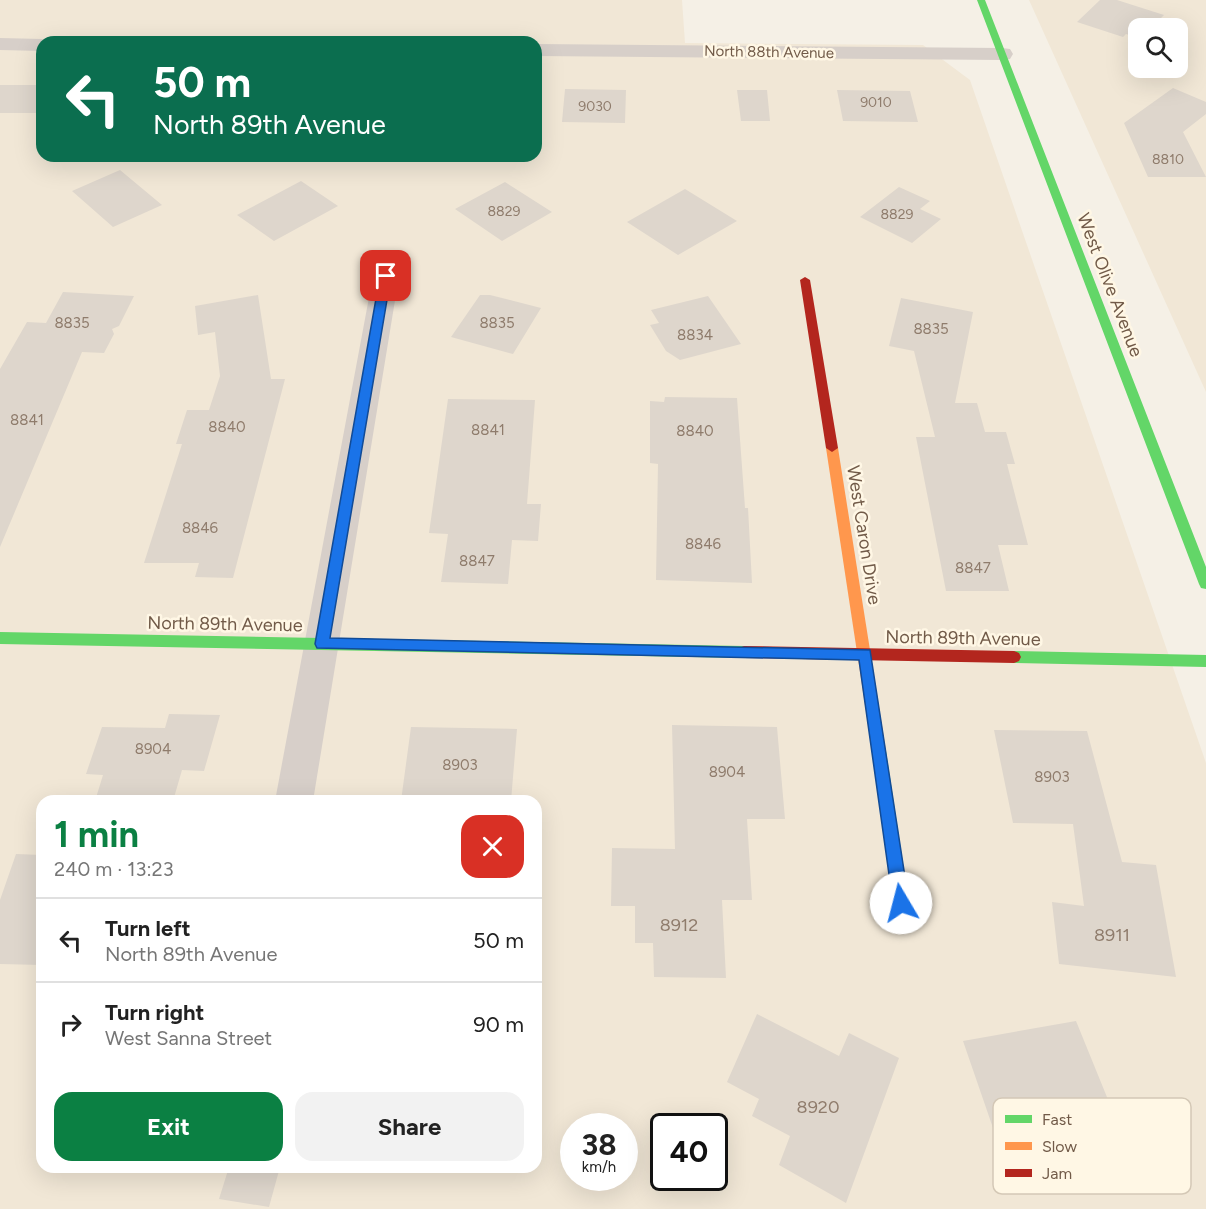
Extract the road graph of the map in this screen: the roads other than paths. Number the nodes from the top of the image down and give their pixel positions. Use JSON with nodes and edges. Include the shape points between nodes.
{"nodes":[{"id":1,"x":981,"y":0,"type":"edge"},
{"id":2,"x":0,"y":44,"type":"edge"},
{"id":3,"x":36,"y":45,"type":"edge"},
{"id":4,"x":542,"y":50,"type":"edge"},
{"id":5,"x":1002,"y":54,"type":"junction"},
{"id":6,"x":386,"y":276,"type":"dead end"},
{"id":7,"x":805,"y":280,"type":"dead end"},
{"id":8,"x":1206,"y":584,"type":"edge"},
{"id":9,"x":0,"y":638,"type":"edge"},
{"id":10,"x":322,"y":644,"type":"junction"},
{"id":11,"x":865,"y":654,"type":"junction"},
{"id":12,"x":1206,"y":661,"type":"edge"},
{"id":13,"x":295,"y":795,"type":"edge"},
{"id":14,"x":901,"y":903,"type":"dead end"}],
"edges":[{"from":1,"to":5,"type":"street","name":"West Olive Avenue"},
{"from":2,"to":3,"type":"street"},
{"from":4,"to":5,"type":"street","name":"North 88th Avenue"},
{"from":5,"to":8,"type":"street","name":"West Olive Avenue"},
{"from":6,"to":10,"type":"street"},
{"from":7,"to":11,"type":"street","name":"West Caron Drive"},
{"from":9,"to":10,"type":"street","name":"North 89th Avenue"},
{"from":10,"to":11,"type":"street","name":"North 89th Avenue"},
{"from":10,"to":13,"type":"street"},
{"from":11,"to":12,"type":"street","name":"North 89th Avenue"},
{"from":11,"to":14,"type":"street","name":"West Caron Drive"}]}
